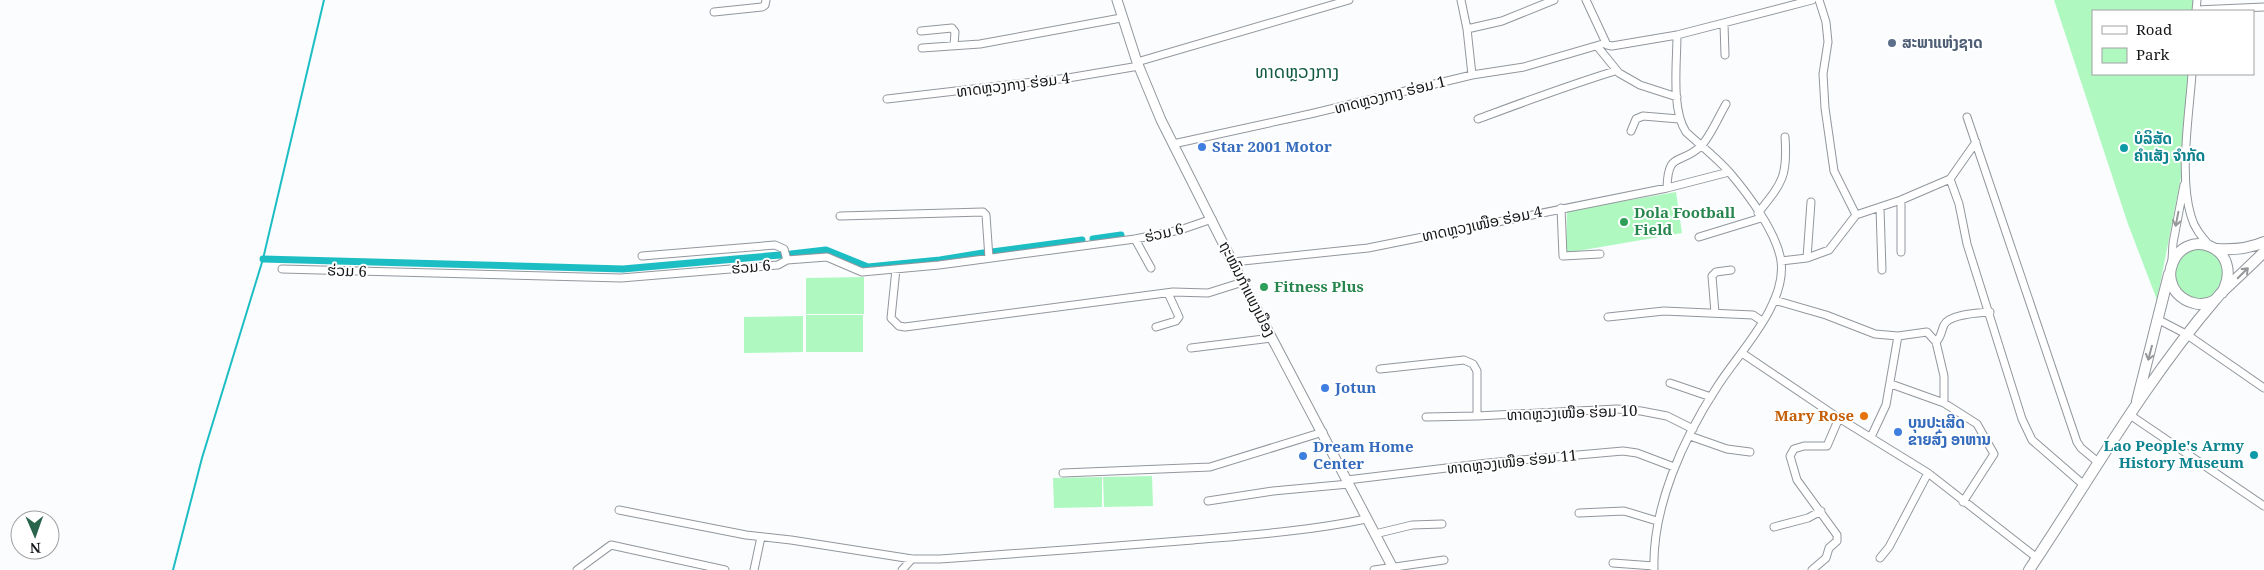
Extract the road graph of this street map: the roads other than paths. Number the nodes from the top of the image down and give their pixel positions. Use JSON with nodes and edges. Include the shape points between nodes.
{"nodes":[{"id":1,"x":766,"y":0,"type":"edge"},
{"id":2,"x":1117,"y":0,"type":"edge"},
{"id":3,"x":1349,"y":0,"type":"edge"},
{"id":4,"x":1462,"y":0,"type":"edge"},
{"id":5,"x":1554,"y":0,"type":"edge"},
{"id":6,"x":1586,"y":0,"type":"edge"},
{"id":7,"x":1812,"y":0,"type":"edge"},
{"id":8,"x":1819,"y":0,"type":"edge"},
{"id":9,"x":2264,"y":7,"type":"edge"},
{"id":10,"x":2213,"y":10,"type":"edge"},
{"id":11,"x":714,"y":12,"type":"dead end"},
{"id":12,"x":1122,"y":18,"type":"junction"},
{"id":13,"x":1724,"y":24,"type":"junction"},
{"id":14,"x":1468,"y":29,"type":"junction"},
{"id":15,"x":921,"y":32,"type":"dead end"},
{"id":16,"x":1677,"y":35,"type":"junction"},
{"id":17,"x":1606,"y":42,"type":"junction"},
{"id":18,"x":954,"y":45,"type":"junction"},
{"id":19,"x":1597,"y":46,"type":"junction"},
{"id":20,"x":922,"y":48,"type":"dead end"},
{"id":21,"x":1725,"y":55,"type":"dead end"},
{"id":22,"x":1138,"y":64,"type":"junction"},
{"id":23,"x":1615,"y":71,"type":"junction"},
{"id":24,"x":1472,"y":75,"type":"junction"},
{"id":25,"x":2192,"y":75,"type":"edge"},
{"id":26,"x":1677,"y":97,"type":"junction"},
{"id":27,"x":887,"y":99,"type":"dead end"},
{"id":28,"x":1726,"y":104,"type":"dead end"},
{"id":29,"x":1967,"y":117,"type":"dead end"},
{"id":30,"x":1679,"y":119,"type":"junction"},
{"id":31,"x":1478,"y":120,"type":"dead end"},
{"id":32,"x":1631,"y":131,"type":"dead end"},
{"id":33,"x":1785,"y":137,"type":"dead end"},
{"id":34,"x":1976,"y":142,"type":"junction"},
{"id":35,"x":1173,"y":144,"type":"junction"},
{"id":36,"x":1701,"y":146,"type":"junction"},
{"id":37,"x":1730,"y":172,"type":"junction"},
{"id":38,"x":2186,"y":175,"type":"junction"},
{"id":39,"x":1950,"y":179,"type":"junction"},
{"id":40,"x":1667,"y":188,"type":"junction"},
{"id":41,"x":1901,"y":200,"type":"junction"},
{"id":42,"x":1811,"y":202,"type":"dead end"},
{"id":43,"x":1561,"y":208,"type":"junction"},
{"id":44,"x":1880,"y":208,"type":"junction"},
{"id":45,"x":840,"y":216,"type":"dead end"},
{"id":46,"x":1760,"y":216,"type":"junction"},
{"id":47,"x":1856,"y":216,"type":"junction"},
{"id":48,"x":1212,"y":219,"type":"junction"},
{"id":49,"x":1699,"y":237,"type":"dead end"},
{"id":50,"x":1135,"y":239,"type":"junction"},
{"id":51,"x":2264,"y":242,"type":"edge"},
{"id":52,"x":2213,"y":247,"type":"junction"},
{"id":53,"x":1901,"y":252,"type":"dead end"},
{"id":54,"x":2264,"y":252,"type":"edge"},
{"id":55,"x":1600,"y":254,"type":"dead end"},
{"id":56,"x":642,"y":256,"type":"dead end"},
{"id":57,"x":989,"y":258,"type":"junction"},
{"id":58,"x":1807,"y":258,"type":"junction"},
{"id":59,"x":787,"y":260,"type":"junction"},
{"id":60,"x":1780,"y":261,"type":"junction"},
{"id":61,"x":1233,"y":262,"type":"junction"},
{"id":62,"x":2171,"y":267,"type":"junction"},
{"id":63,"x":1151,"y":268,"type":"dead end"},
{"id":64,"x":282,"y":269,"type":"dead end"},
{"id":65,"x":896,"y":269,"type":"junction"},
{"id":66,"x":1731,"y":270,"type":"dead end"},
{"id":67,"x":1882,"y":270,"type":"dead end"},
{"id":68,"x":1243,"y":282,"type":"junction"},
{"id":69,"x":1168,"y":293,"type":"junction"},
{"id":70,"x":2218,"y":296,"type":"junction"},
{"id":71,"x":1774,"y":300,"type":"junction"},
{"id":72,"x":1990,"y":312,"type":"junction"},
{"id":73,"x":1715,"y":313,"type":"junction"},
{"id":74,"x":1608,"y":317,"type":"dead end"},
{"id":75,"x":2159,"y":320,"type":"junction"},
{"id":76,"x":1762,"y":321,"type":"junction"},
{"id":77,"x":1156,"y":327,"type":"dead end"},
{"id":78,"x":2186,"y":334,"type":"junction"},
{"id":79,"x":1898,"y":336,"type":"junction"},
{"id":80,"x":1272,"y":338,"type":"junction"},
{"id":81,"x":1936,"y":342,"type":"junction"},
{"id":82,"x":1191,"y":348,"type":"dead end"},
{"id":83,"x":1742,"y":353,"type":"junction"},
{"id":84,"x":1380,"y":369,"type":"dead end"},
{"id":85,"x":1670,"y":382,"type":"dead end"},
{"id":86,"x":1891,"y":384,"type":"junction"},
{"id":87,"x":2264,"y":388,"type":"edge"},
{"id":88,"x":1711,"y":397,"type":"junction"},
{"id":89,"x":1944,"y":403,"type":"junction"},
{"id":90,"x":2133,"y":411,"type":"junction"},
{"id":91,"x":1477,"y":416,"type":"junction"},
{"id":92,"x":1426,"y":417,"type":"dead end"},
{"id":93,"x":1839,"y":418,"type":"junction"},
{"id":94,"x":1322,"y":432,"type":"junction"},
{"id":95,"x":1692,"y":432,"type":"junction"},
{"id":96,"x":1871,"y":437,"type":"junction"},
{"id":97,"x":1750,"y":452,"type":"dead end"},
{"id":98,"x":2099,"y":463,"type":"junction"},
{"id":99,"x":1674,"y":467,"type":"junction"},
{"id":100,"x":1063,"y":473,"type":"dead end"},
{"id":101,"x":1928,"y":473,"type":"junction"},
{"id":102,"x":1348,"y":482,"type":"junction"},
{"id":103,"x":2084,"y":486,"type":"junction"},
{"id":104,"x":1208,"y":501,"type":"dead end"},
{"id":105,"x":1963,"y":502,"type":"junction"},
{"id":106,"x":2264,"y":506,"type":"edge"},
{"id":107,"x":619,"y":510,"type":"dead end"},
{"id":108,"x":1821,"y":511,"type":"junction"},
{"id":109,"x":1579,"y":513,"type":"dead end"},
{"id":110,"x":1366,"y":519,"type":"junction"},
{"id":111,"x":1657,"y":520,"type":"junction"},
{"id":112,"x":1442,"y":524,"type":"dead end"},
{"id":113,"x":1774,"y":527,"type":"dead end"},
{"id":114,"x":1376,"y":534,"type":"junction"},
{"id":115,"x":761,"y":537,"type":"junction"},
{"id":116,"x":1880,"y":558,"type":"dead end"},
{"id":117,"x":2038,"y":558,"type":"junction"},
{"id":118,"x":912,"y":559,"type":"junction"},
{"id":119,"x":1444,"y":560,"type":"dead end"},
{"id":120,"x":1613,"y":563,"type":"dead end"},
{"id":121,"x":1654,"y":568,"type":"edge"},
{"id":122,"x":1394,"y":569,"type":"edge"},
{"id":123,"x":577,"y":570,"type":"edge"},
{"id":124,"x":725,"y":570,"type":"edge"},
{"id":125,"x":754,"y":570,"type":"edge"},
{"id":126,"x":902,"y":570,"type":"edge"},
{"id":127,"x":1374,"y":570,"type":"edge"},
{"id":128,"x":1812,"y":570,"type":"edge"},
{"id":129,"x":2029,"y":570,"type":"edge"}],
"edges":[{"from":1,"to":11,"type":"street","via":[[762,7]]},
{"from":2,"to":12,"type":"main road","name":"ຖະໜົນກຳແພງເມືອງ"},
{"from":3,"to":22,"type":"street","name":"ທາດຫຼວງກາງ ຮ່ອມ 4"},
{"from":4,"to":14,"type":"street"},
{"from":5,"to":14,"type":"street","via":[[1502,21]]},
{"from":6,"to":17,"type":"street"},
{"from":7,"to":13,"type":"street"},
{"from":8,"to":47,"type":"street","via":[[1828,42],[1823,74],[1834,171]]},
{"from":9,"to":10,"type":"street"},
{"from":12,"to":18,"type":"street","via":[[980,44]]},
{"from":12,"to":22,"type":"main road","name":"ຖະໜົນກຳແພງເມືອງ"},
{"from":13,"to":16,"type":"street"},
{"from":13,"to":21,"type":"street"},
{"from":14,"to":24,"type":"street"},
{"from":15,"to":18,"type":"street","via":[[952,28],[955,32]]},
{"from":16,"to":17,"type":"street","via":[[1615,46]]},
{"from":16,"to":26,"type":"street"},
{"from":17,"to":19,"type":"street","name":"ທາດຫຼວງກາງ ຮ່ອມ 1"},
{"from":18,"to":20,"type":"street"},
{"from":19,"to":23,"type":"street"},
{"from":19,"to":24,"type":"street","name":"ທາດຫຼວງກາງ ຮ່ອມ 1","via":[[1524,67]]},
{"from":22,"to":27,"type":"street","name":"ທາດຫຼວງກາງ ຮ່ອມ 4","via":[[1068,78]]},
{"from":22,"to":35,"type":"main road","name":"ຖະໜົນກຳແພງເມືອງ"},
{"from":23,"to":26,"type":"street","via":[[1640,85]]},
{"from":23,"to":31,"type":"street","via":[[1555,89]]},
{"from":24,"to":35,"type":"street","name":"ທາດຫຼວງກາງ ຮ່ອມ 1"},
{"from":25,"to":38,"type":"street"},
{"from":26,"to":30,"type":"street"},
{"from":28,"to":36,"type":"street"},
{"from":29,"to":34,"type":"street"},
{"from":30,"to":32,"type":"street","via":[[1643,116],[1636,119]]},
{"from":30,"to":36,"type":"street","via":[[1686,132]]},
{"from":33,"to":46,"type":"street","via":[[1785,172]]},
{"from":34,"to":39,"type":"street"},
{"from":34,"to":98,"type":"street","via":[[2077,442]]},
{"from":35,"to":48,"type":"main road","name":"ຖະໜົນກຳແພງເມືອງ"},
{"from":36,"to":37,"type":"street"},
{"from":36,"to":40,"type":"street","via":[[1671,163],[1667,169]]},
{"from":37,"to":40,"type":"street","name":"ທາດຫຼວງເໜືອ ຮ່ອມ 4"},
{"from":37,"to":46,"type":"street"},
{"from":38,"to":52,"type":"street","via":[[2191,217],[2198,232]]},
{"from":38,"to":62,"type":"street","one_way":true},
{"from":39,"to":41,"type":"street"},
{"from":39,"to":72,"type":"street"},
{"from":40,"to":43,"type":"street","name":"ທາດຫຼວງເໜືອ ຮ່ອມ 4"},
{"from":41,"to":44,"type":"street"},
{"from":41,"to":53,"type":"street"},
{"from":42,"to":58,"type":"street"},
{"from":43,"to":55,"type":"street","via":[[1563,256]]},
{"from":43,"to":61,"type":"street","name":"ທາດຫຼວງເໜືອ ຮ່ອມ 4","via":[[1368,248]]},
{"from":44,"to":47,"type":"street"},
{"from":44,"to":67,"type":"street"},
{"from":45,"to":57,"type":"street","via":[[983,212],[986,215]]},
{"from":46,"to":49,"type":"street"},
{"from":46,"to":60,"type":"street","via":[[1777,248]]},
{"from":47,"to":58,"type":"street","via":[[1829,250]]},
{"from":48,"to":50,"type":"street","name":"ຮ່ວມ 6","via":[[1180,230]]},
{"from":48,"to":61,"type":"main road","name":"ຖະໜົນກຳແພງເມືອງ"},
{"from":50,"to":57,"type":"street","name":"ຮ່ວມ 6"},
{"from":50,"to":63,"type":"street"},
{"from":51,"to":52,"type":"highway","via":[[2252,247]]},
{"from":52,"to":62,"type":"highway","via":[[2197,244],[2187,247],[2180,251]]},
{"from":52,"to":70,"type":"highway","via":[[2225,258],[2229,272]]},
{"from":70,"to":54,"type":"highway","one_way":true},
{"from":56,"to":59,"type":"street","via":[[775,244],[784,249]]},
{"from":57,"to":65,"type":"street","name":"ຮ່ວມ 6"},
{"from":58,"to":60,"type":"street"},
{"from":59,"to":64,"type":"street","name":"ຮ່ວມ 6","via":[[778,265],[621,278]]},
{"from":59,"to":65,"type":"street","name":"ຮ່ວມ 6","via":[[827,257],[862,272]]},
{"from":60,"to":71,"type":"street"},
{"from":61,"to":68,"type":"main road","name":"ຖະໜົນກຳແພງເມືອງ"},
{"from":62,"to":70,"type":"highway","via":[[2173,289],[2182,299],[2204,304]]},
{"from":62,"to":75,"type":"highway"},
{"from":65,"to":69,"type":"street","via":[[891,318],[904,327]]},
{"from":66,"to":73,"type":"street","via":[[1716,272],[1712,276]]},
{"from":68,"to":69,"type":"street","via":[[1208,293]]},
{"from":68,"to":80,"type":"main road","name":"ຖະໜົນກຳແພງເມືອງ"},
{"from":69,"to":77,"type":"street","via":[[1179,317]]},
{"from":70,"to":78,"type":"highway"},
{"from":71,"to":76,"type":"street"},
{"from":71,"to":79,"type":"street","via":[[1826,314],[1875,334]]},
{"from":72,"to":81,"type":"street","via":[[1948,321]]},
{"from":72,"to":103,"type":"street","via":[[2022,419],[2032,440]]},
{"from":73,"to":74,"type":"street","via":[[1664,312]]},
{"from":73,"to":76,"type":"street","via":[[1753,315]]},
{"from":75,"to":78,"type":"street"},
{"from":75,"to":90,"type":"highway","one_way":true},
{"from":76,"to":83,"type":"street"},
{"from":78,"to":87,"type":"street"},
{"from":78,"to":90,"type":"highway"},
{"from":79,"to":81,"type":"street","via":[[1927,332]]},
{"from":79,"to":86,"type":"street"},
{"from":80,"to":82,"type":"street"},
{"from":80,"to":94,"type":"main road","name":"ຖະໜົນກຳແພງເມືອງ"},
{"from":81,"to":89,"type":"street","via":[[1944,376]]},
{"from":83,"to":88,"type":"street"},
{"from":83,"to":93,"type":"street"},
{"from":84,"to":91,"type":"street","via":[[1464,360],[1473,364],[1477,371]]},
{"from":85,"to":88,"type":"street"},
{"from":86,"to":89,"type":"street"},
{"from":86,"to":96,"type":"street","via":[[1886,405]]},
{"from":88,"to":95,"type":"street"},
{"from":89,"to":105,"type":"street","via":[[1976,424],[1994,454]]},
{"from":90,"to":98,"type":"highway"},
{"from":90,"to":106,"type":"street"},
{"from":91,"to":92,"type":"street","name":"ທາດຫຼວງເໜືອ ຮ່ອມ 10"},
{"from":91,"to":95,"type":"street","name":"ທາດຫຼວງເໜືອ ຮ່ອມ 10","via":[[1641,410],[1667,416]]},
{"from":93,"to":96,"type":"street"},
{"from":93,"to":108,"type":"street","via":[[1827,446],[1799,447],[1790,456],[1797,480]]},
{"from":94,"to":100,"type":"street","via":[[1210,466]]},
{"from":94,"to":102,"type":"main road","name":"ຖະໜົນກຳແພງເມືອງ"},
{"from":95,"to":97,"type":"street","name":"ທາດຫຼວງເໜືອ ຮ່ອມ 10","via":[[1727,449]]},
{"from":95,"to":99,"type":"street"},
{"from":96,"to":101,"type":"street"},
{"from":98,"to":103,"type":"highway"},
{"from":99,"to":102,"type":"street","name":"ທາດຫຼວງເໜືອ ຮ່ອມ 11","via":[[1623,451],[1488,463]]},
{"from":99,"to":111,"type":"street"},
{"from":101,"to":105,"type":"street"},
{"from":101,"to":116,"type":"street"},
{"from":102,"to":104,"type":"street","name":"ທາດຫຼວງເໜືອ ຮ່ອມ 11"},
{"from":102,"to":110,"type":"main road","name":"ຖະໜົນກຳແພງເມືອງ"},
{"from":103,"to":117,"type":"highway"},
{"from":105,"to":117,"type":"street"},
{"from":107,"to":115,"type":"street"},
{"from":108,"to":113,"type":"street"},
{"from":108,"to":128,"type":"street","via":[[1838,538],[1828,548],[1826,558]]},
{"from":109,"to":111,"type":"street","via":[[1624,511]]},
{"from":110,"to":114,"type":"main road","name":"ຖະໜົນກຳແພງເມືອງ"},
{"from":110,"to":118,"type":"street","via":[[1290,532]]},
{"from":111,"to":121,"type":"street"},
{"from":112,"to":114,"type":"street","via":[[1412,525]]},
{"from":114,"to":122,"type":"main road","name":"ຖະໜົນກຳແພງເມືອງ"},
{"from":115,"to":118,"type":"street"},
{"from":115,"to":125,"type":"street"},
{"from":117,"to":129,"type":"highway"},
{"from":118,"to":126,"type":"street"},
{"from":119,"to":122,"type":"street"},
{"from":120,"to":121,"type":"street"},
{"from":122,"to":127,"type":"street"},
{"from":123,"to":124,"type":"street","via":[[610,545]]}]}
